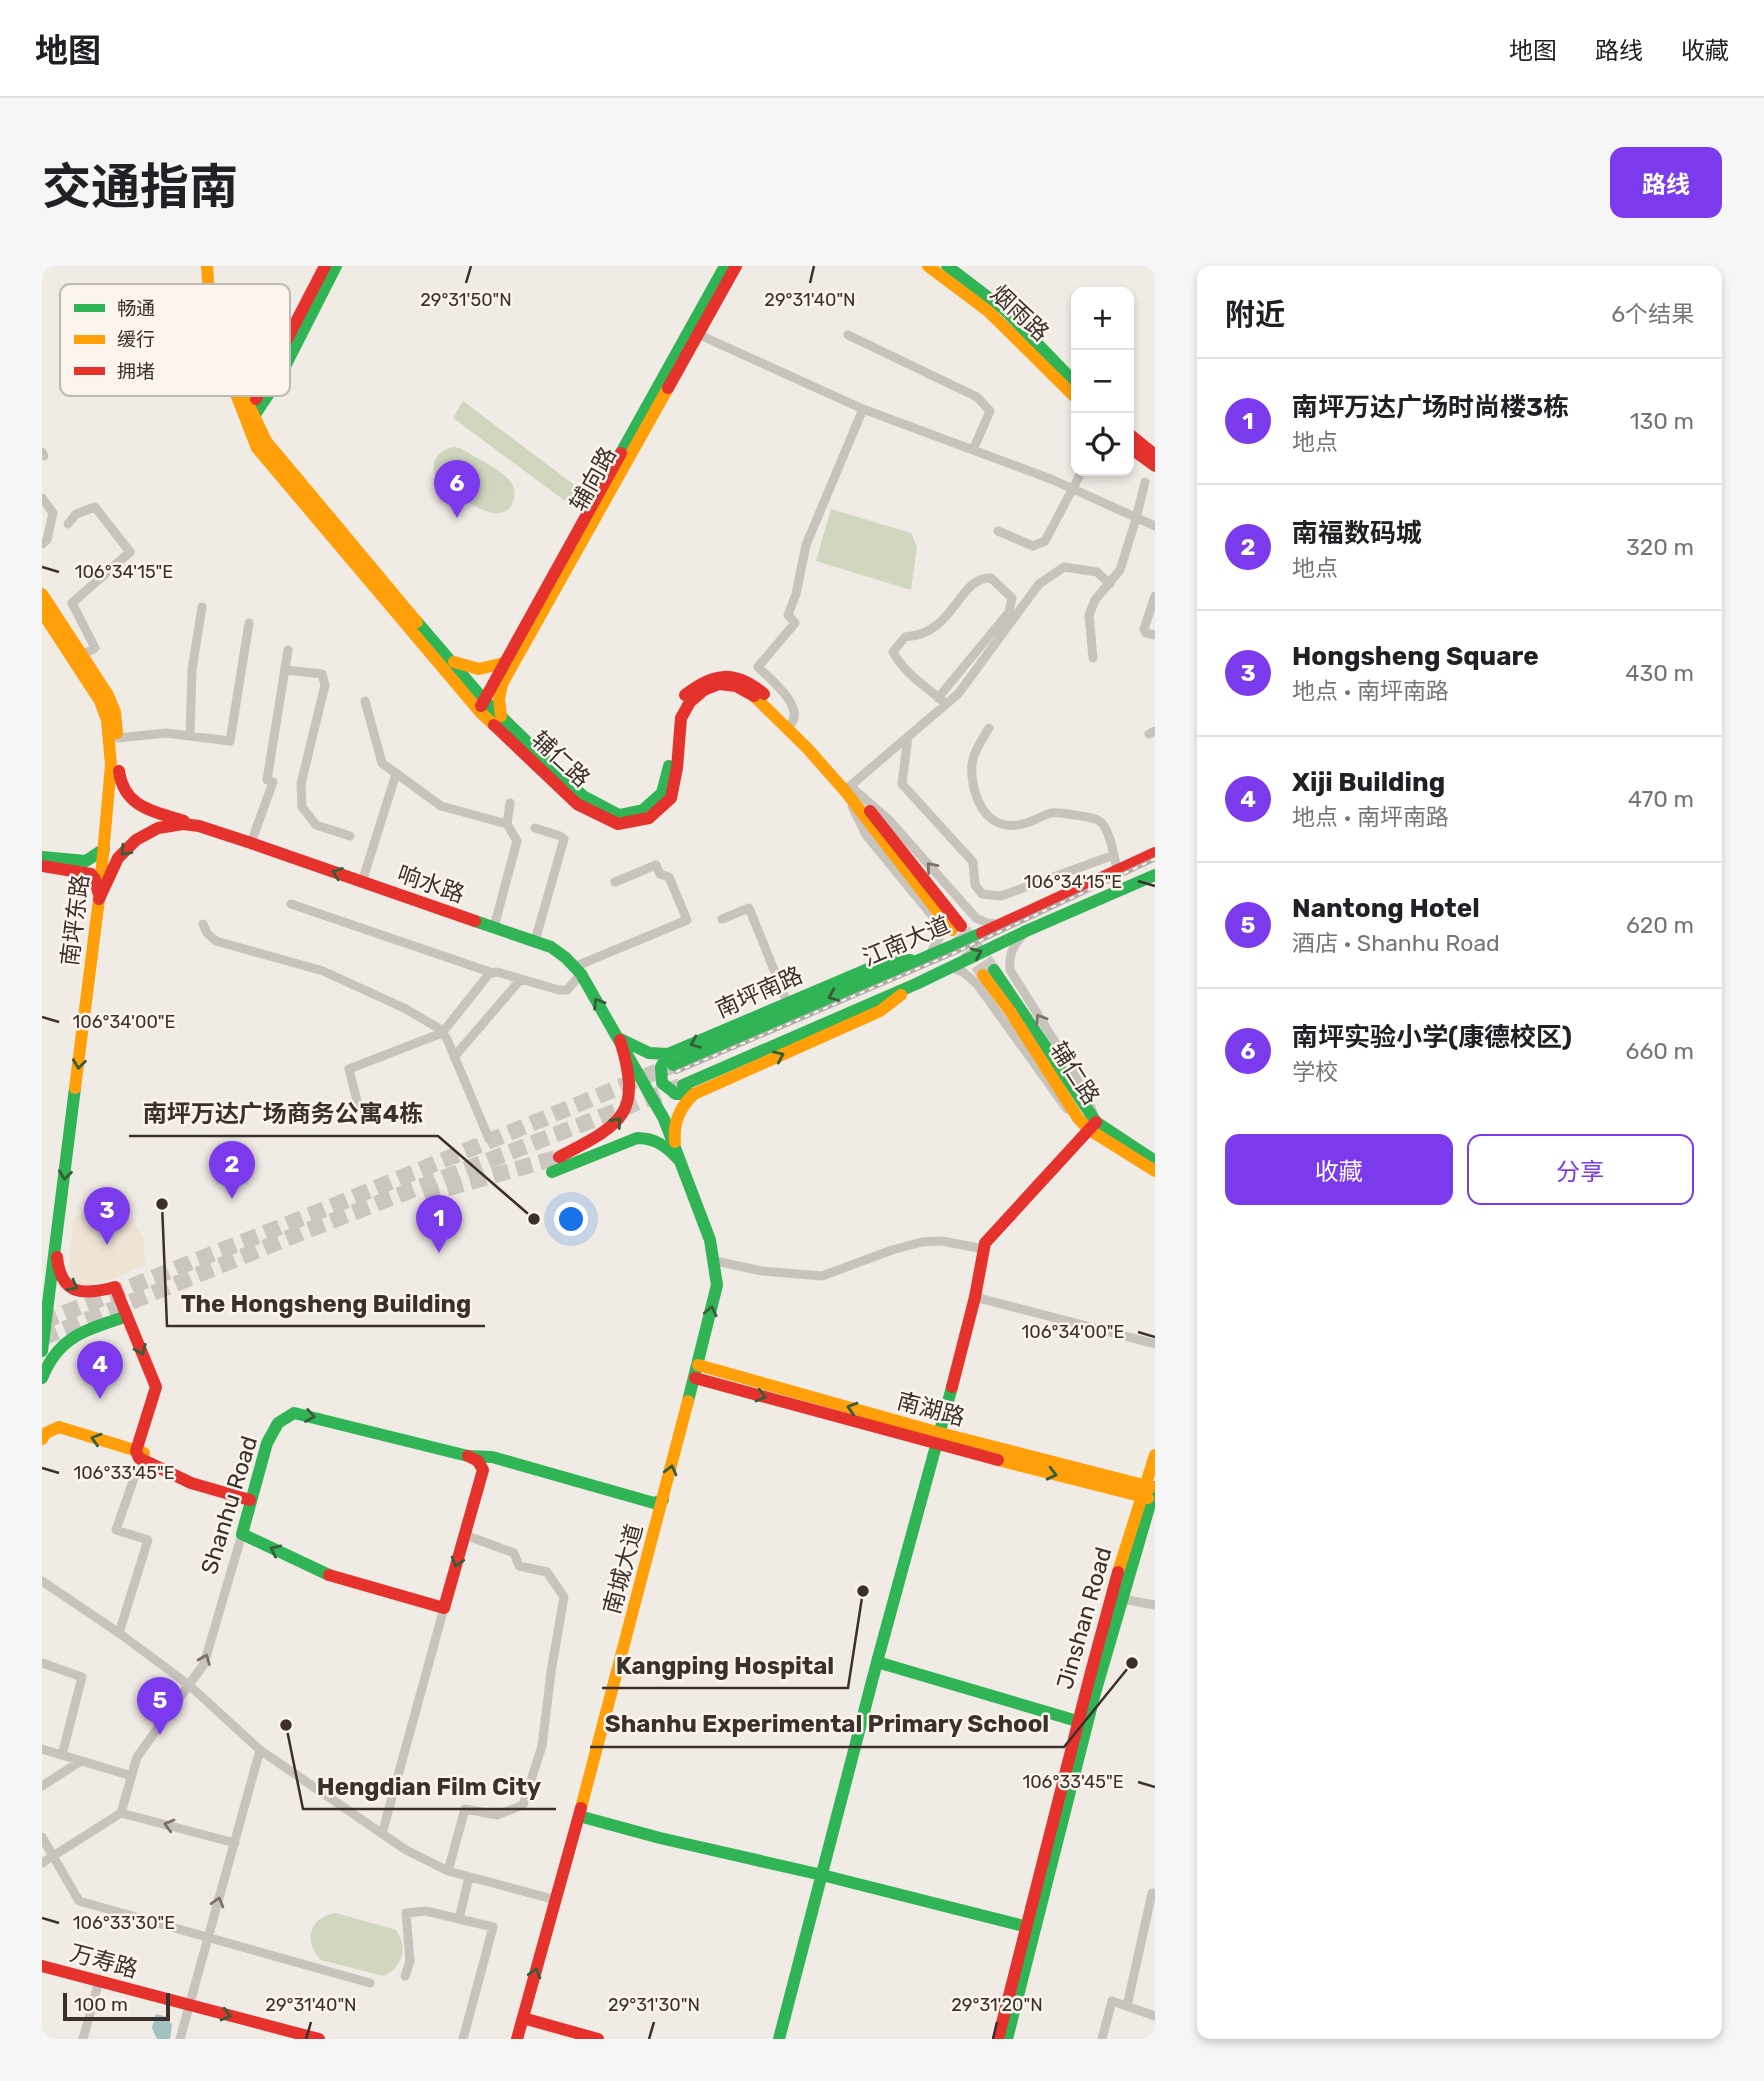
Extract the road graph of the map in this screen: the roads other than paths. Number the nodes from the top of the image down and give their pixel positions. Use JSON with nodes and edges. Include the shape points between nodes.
{"nodes":[{"id":1,"x":206,"y":266,"type":"edge"},
{"id":2,"x":215,"y":266,"type":"edge"},
{"id":3,"x":325,"y":266,"type":"edge"},
{"id":4,"x":336,"y":266,"type":"edge"},
{"id":5,"x":725,"y":266,"type":"edge"},
{"id":6,"x":736,"y":266,"type":"edge"},
{"id":7,"x":928,"y":266,"type":"edge"},
{"id":8,"x":947,"y":266,"type":"edge"},
{"id":9,"x":208,"y":284,"type":"edge"},
{"id":10,"x":216,"y":284,"type":"edge"},
{"id":11,"x":694,"y":332,"type":"junction"},
{"id":12,"x":290,"y":335,"type":"edge"},
{"id":13,"x":848,"y":335,"type":"dead end"},
{"id":14,"x":290,"y":356,"type":"edge"},
{"id":15,"x":1071,"y":379,"type":"edge"},
{"id":16,"x":1071,"y":393,"type":"edge"},
{"id":17,"x":241,"y":396,"type":"edge"},
{"id":18,"x":243,"y":396,"type":"edge"},
{"id":19,"x":258,"y":396,"type":"edge"},
{"id":20,"x":264,"y":396,"type":"edge"},
{"id":21,"x":863,"y":409,"type":"junction"},
{"id":22,"x":249,"y":414,"type":"junction"},
{"id":23,"x":1134,"y":438,"type":"edge"},
{"id":24,"x":973,"y":450,"type":"junction"},
{"id":25,"x":1134,"y":451,"type":"edge"},
{"id":26,"x":1155,"y":455,"type":"edge"},
{"id":27,"x":1155,"y":466,"type":"edge"},
{"id":28,"x":1080,"y":476,"type":"edge"},
{"id":29,"x":1144,"y":482,"type":"dead end"},
{"id":30,"x":1073,"y":489,"type":"junction"},
{"id":31,"x":42,"y":498,"type":"edge"},
{"id":32,"x":1136,"y":519,"type":"junction"},
{"id":33,"x":68,"y":524,"type":"dead end"},
{"id":34,"x":1155,"y":527,"type":"edge"},
{"id":35,"x":998,"y":531,"type":"dead end"},
{"id":36,"x":42,"y":544,"type":"edge"},
{"id":37,"x":1110,"y":584,"type":"junction"},
{"id":38,"x":42,"y":594,"type":"edge"},
{"id":39,"x":1155,"y":596,"type":"edge"},
{"id":40,"x":202,"y":607,"type":"dead end"},
{"id":41,"x":42,"y":612,"type":"edge"},
{"id":42,"x":249,"y":623,"type":"dead end"},
{"id":43,"x":1155,"y":635,"type":"edge"},
{"id":44,"x":288,"y":650,"type":"dead end"},
{"id":45,"x":82,"y":655,"type":"junction"},
{"id":46,"x":1093,"y":658,"type":"dead end"},
{"id":47,"x":451,"y":660,"type":"junction"},
{"id":48,"x":504,"y":663,"type":"junction"},
{"id":49,"x":286,"y":670,"type":"junction"},
{"id":50,"x":365,"y":701,"type":"dead end"},
{"id":51,"x":942,"y":701,"type":"junction"},
{"id":52,"x":482,"y":706,"type":"junction"},
{"id":53,"x":501,"y":716,"type":"junction"},
{"id":54,"x":791,"y":725,"type":"junction"},
{"id":55,"x":989,"y":727,"type":"dead end"},
{"id":56,"x":190,"y":736,"type":"junction"},
{"id":57,"x":908,"y":736,"type":"junction"},
{"id":58,"x":118,"y":738,"type":"junction"},
{"id":59,"x":396,"y":774,"type":"junction"},
{"id":60,"x":848,"y":789,"type":"junction"},
{"id":61,"x":116,"y":793,"type":"junction"},
{"id":62,"x":510,"y":803,"type":"dead end"},
{"id":63,"x":507,"y":824,"type":"junction"},
{"id":64,"x":199,"y":826,"type":"junction"},
{"id":65,"x":535,"y":828,"type":"dead end"},
{"id":66,"x":350,"y":836,"type":"dead end"},
{"id":67,"x":251,"y":843,"type":"junction"},
{"id":68,"x":104,"y":849,"type":"junction"},
{"id":69,"x":1155,"y":853,"type":"edge"},
{"id":70,"x":1114,"y":855,"type":"junction"},
{"id":71,"x":42,"y":859,"type":"edge"},
{"id":72,"x":1117,"y":869,"type":"junction"},
{"id":73,"x":1155,"y":875,"type":"edge"},
{"id":74,"x":362,"y":882,"type":"junction"},
{"id":75,"x":615,"y":882,"type":"dead end"},
{"id":76,"x":99,"y":899,"type":"junction"},
{"id":77,"x":291,"y":904,"type":"dead end"},
{"id":78,"x":722,"y":919,"type":"dead end"},
{"id":79,"x":203,"y":924,"type":"dead end"},
{"id":80,"x":1000,"y":925,"type":"junction"},
{"id":81,"x":494,"y":927,"type":"junction"},
{"id":82,"x":957,"y":928,"type":"tunnel mouth"},
{"id":83,"x":1026,"y":931,"type":"junction"},
{"id":84,"x":535,"y":941,"type":"junction"},
{"id":85,"x":924,"y":956,"type":"junction"},
{"id":86,"x":946,"y":967,"type":"junction"},
{"id":87,"x":577,"y":970,"type":"junction"},
{"id":88,"x":493,"y":973,"type":"junction"},
{"id":89,"x":521,"y":979,"type":"junction"},
{"id":90,"x":916,"y":984,"type":"junction"},
{"id":91,"x":787,"y":1002,"type":"junction"},
{"id":92,"x":442,"y":1032,"type":"junction"},
{"id":93,"x":620,"y":1039,"type":"junction"},
{"id":94,"x":454,"y":1057,"type":"junction"},
{"id":95,"x":670,"y":1059,"type":"junction"},
{"id":96,"x":683,"y":1085,"type":"tunnel mouth"},
{"id":97,"x":694,"y":1094,"type":"junction"},
{"id":98,"x":359,"y":1109,"type":"dead end"},
{"id":99,"x":1078,"y":1118,"type":"junction"},
{"id":100,"x":1092,"y":1125,"type":"junction"},
{"id":101,"x":489,"y":1139,"type":"dead end"},
{"id":102,"x":678,"y":1156,"type":"junction"},
{"id":103,"x":559,"y":1157,"type":"tunnel mouth"},
{"id":104,"x":1155,"y":1161,"type":"edge"},
{"id":105,"x":1155,"y":1171,"type":"edge"},
{"id":106,"x":552,"y":1172,"type":"tunnel mouth"},
{"id":107,"x":984,"y":1249,"type":"junction"},
{"id":108,"x":50,"y":1254,"type":"edge"},
{"id":109,"x":715,"y":1261,"type":"junction"},
{"id":110,"x":42,"y":1296,"type":"edge"},
{"id":111,"x":975,"y":1297,"type":"junction"},
{"id":112,"x":127,"y":1316,"type":"junction"},
{"id":113,"x":1155,"y":1344,"type":"edge"},
{"id":114,"x":42,"y":1351,"type":"edge"},
{"id":115,"x":697,"y":1371,"type":"junction"},
{"id":116,"x":42,"y":1378,"type":"edge"},
{"id":117,"x":42,"y":1439,"type":"edge"},
{"id":118,"x":939,"y":1439,"type":"junction"},
{"id":119,"x":140,"y":1454,"type":"junction"},
{"id":120,"x":1155,"y":1455,"type":"edge"},
{"id":121,"x":468,"y":1456,"type":"junction"},
{"id":122,"x":483,"y":1470,"type":"junction"},
{"id":123,"x":1151,"y":1492,"type":"edge"},
{"id":124,"x":251,"y":1497,"type":"junction"},
{"id":125,"x":663,"y":1500,"type":"junction"},
{"id":126,"x":658,"y":1519,"type":"junction"},
{"id":127,"x":242,"y":1534,"type":"junction"},
{"id":128,"x":465,"y":1535,"type":"junction"},
{"id":129,"x":42,"y":1581,"type":"edge"},
{"id":130,"x":1122,"y":1599,"type":"junction"},
{"id":131,"x":1155,"y":1605,"type":"edge"},
{"id":132,"x":444,"y":1608,"type":"junction"},
{"id":133,"x":119,"y":1633,"type":"junction"},
{"id":134,"x":877,"y":1662,"type":"junction"},
{"id":135,"x":42,"y":1663,"type":"edge"},
{"id":136,"x":189,"y":1685,"type":"junction"},
{"id":137,"x":1077,"y":1721,"type":"junction"},
{"id":138,"x":42,"y":1749,"type":"edge"},
{"id":139,"x":260,"y":1750,"type":"junction"},
{"id":140,"x":62,"y":1755,"type":"junction"},
{"id":141,"x":81,"y":1760,"type":"junction"},
{"id":142,"x":132,"y":1776,"type":"junction"},
{"id":143,"x":42,"y":1786,"type":"edge"},
{"id":144,"x":121,"y":1813,"type":"junction"},
{"id":145,"x":579,"y":1816,"type":"junction"},
{"id":146,"x":382,"y":1834,"type":"junction"},
{"id":147,"x":42,"y":1838,"type":"edge"},
{"id":148,"x":235,"y":1843,"type":"junction"},
{"id":149,"x":53,"y":1857,"type":"junction"},
{"id":150,"x":42,"y":1863,"type":"edge"},
{"id":151,"x":448,"y":1871,"type":"junction"},
{"id":152,"x":822,"y":1875,"type":"junction"},
{"id":153,"x":470,"y":1877,"type":"junction"},
{"id":154,"x":1155,"y":1894,"type":"edge"},
{"id":155,"x":556,"y":1900,"type":"junction"},
{"id":156,"x":458,"y":1919,"type":"junction"},
{"id":157,"x":1028,"y":1927,"type":"junction"},
{"id":158,"x":208,"y":1937,"type":"junction"},
{"id":159,"x":42,"y":1966,"type":"edge"},
{"id":160,"x":405,"y":1976,"type":"dead end"},
{"id":161,"x":99,"y":1981,"type":"junction"},
{"id":162,"x":370,"y":1983,"type":"dead end"},
{"id":163,"x":189,"y":2005,"type":"junction"},
{"id":164,"x":1127,"y":2006,"type":"junction"},
{"id":165,"x":1155,"y":2016,"type":"edge"},
{"id":166,"x":523,"y":2018,"type":"junction"},
{"id":167,"x":83,"y":2039,"type":"edge"},
{"id":168,"x":180,"y":2039,"type":"edge"},
{"id":169,"x":318,"y":2039,"type":"edge"},
{"id":170,"x":463,"y":2039,"type":"edge"},
{"id":171,"x":517,"y":2039,"type":"edge"},
{"id":172,"x":598,"y":2039,"type":"edge"},
{"id":173,"x":779,"y":2039,"type":"edge"},
{"id":174,"x":998,"y":2039,"type":"edge"},
{"id":175,"x":1007,"y":2039,"type":"edge"},
{"id":176,"x":1102,"y":2039,"type":"edge"}],
"edges":[{"from":1,"to":9,"type":"main road","name":"辅仁路"},
{"from":2,"to":10,"type":"main road","name":"辅仁路"},
{"from":3,"to":12,"type":"main road"},
{"from":4,"to":14,"type":"main road"},
{"from":5,"to":11,"type":"main road","name":"辅向路"},
{"from":6,"to":11,"type":"main road","name":"辅向路"},
{"from":7,"to":16,"type":"main road","name":"烟雨路","via":[[999,318]]},
{"from":8,"to":15,"type":"main road","name":"烟雨路","via":[[1005,310]]},
{"from":11,"to":21,"type":"street"},
{"from":11,"to":48,"type":"main road","name":"辅向路"},
{"from":11,"to":53,"type":"main road","name":"辅向路","via":[[502,684]]},
{"from":13,"to":24,"type":"street","via":[[977,397],[990,411]]},
{"from":17,"to":22,"type":"main road","name":"辅仁路"},
{"from":18,"to":22,"type":"main road","name":"辅仁路"},
{"from":19,"to":22,"type":"main road"},
{"from":20,"to":22,"type":"main road"},
{"from":21,"to":24,"type":"street"},
{"from":21,"to":54,"type":"street","via":[[806,545],[788,615],[795,623],[758,667],[791,702],[795,713]]},
{"from":22,"to":47,"type":"main road","name":"辅仁路","via":[[365,562]]},
{"from":22,"to":52,"type":"main road","name":"辅仁路","via":[[257,448]]},
{"from":23,"to":26,"type":"main road"},
{"from":24,"to":30,"type":"street"},
{"from":25,"to":27,"type":"main road"},
{"from":28,"to":30,"type":"street"},
{"from":29,"to":32,"type":"street"},
{"from":30,"to":32,"type":"street"},
{"from":30,"to":35,"type":"street","via":[[1045,541],[1033,546]]},
{"from":31,"to":36,"type":"street","via":[[53,513],[47,541]]},
{"from":32,"to":34,"type":"street"},
{"from":32,"to":37,"type":"street","via":[[1120,570]]},
{"from":33,"to":45,"type":"street","via":[[76,514],[95,507],[130,552],[72,603],[95,648]]},
{"from":37,"to":46,"type":"street","via":[[1088,615]]},
{"from":37,"to":51,"type":"street","via":[[1097,572],[1064,568],[1039,584],[958,694]]},
{"from":38,"to":45,"type":"main road","name":"南坪东路"},
{"from":39,"to":43,"type":"street","via":[[1144,629]]},
{"from":40,"to":56,"type":"street","via":[[192,670]]},
{"from":41,"to":61,"type":"main road","name":"南坪东路","via":[[100,701]]},
{"from":42,"to":56,"type":"street","via":[[230,741]]},
{"from":44,"to":49,"type":"street"},
{"from":45,"to":58,"type":"main road","name":"南坪东路","via":[[108,695]]},
{"from":47,"to":48,"type":"main road","via":[[475,670]]},
{"from":47,"to":52,"type":"main road","name":"辅仁路"},
{"from":48,"to":52,"type":"main road","name":"辅向路"},
{"from":49,"to":66,"type":"street","via":[[322,674],[325,685],[301,784],[302,807],[316,825]]},
{"from":49,"to":67,"type":"street","via":[[267,780],[273,782]]},
{"from":50,"to":59,"type":"street","via":[[382,763]]},
{"from":51,"to":51,"type":"street","via":[[899,663],[893,652],[905,637],[942,623],[971,584],[991,578],[1012,598],[1009,612]]},
{"from":51,"to":57,"type":"street"},
{"from":52,"to":53,"type":"main road","name":"辅仁路"},
{"from":52,"to":54,"type":"main road","name":"辅仁路","via":[[577,804],[618,824],[649,818],[671,798],[681,718],[704,690],[719,684],[736,686]]},
{"from":53,"to":54,"type":"main road","name":"辅仁路","via":[[583,796],[619,814],[643,810],[663,793],[673,717],[683,697],[700,681],[719,675],[739,677],[757,686]]},
{"from":54,"to":60,"type":"main road","name":"辅仁路"},
{"from":55,"to":70,"type":"street","via":[[972,754],[970,769],[983,812],[1008,826],[1052,813],[1097,820],[1104,825]]},
{"from":56,"to":58,"type":"street","via":[[166,733]]},
{"from":57,"to":60,"type":"street"},
{"from":57,"to":70,"type":"street","via":[[902,784],[973,862],[975,885],[982,894],[1001,896]]},
{"from":58,"to":61,"type":"main road","name":"南坪东路"},
{"from":59,"to":63,"type":"street","via":[[441,806]]},
{"from":59,"to":74,"type":"street"},
{"from":80,"to":60,"type":"street","one_way":true,"via":[[976,918],[890,820]]},
{"from":60,"to":82,"type":"main road","name":"辅仁路"},
{"from":60,"to":85,"type":"street","via":[[866,835],[938,923],[941,936]]},
{"from":61,"to":64,"type":"main road"},
{"from":61,"to":68,"type":"main road","name":"南坪东路"},
{"from":62,"to":63,"type":"street"},
{"from":63,"to":81,"type":"street","via":[[517,841]]},
{"from":64,"to":67,"type":"main road","name":"响水路"},
{"from":64,"to":76,"type":"main road","name":"响水路","one_way":true,"via":[[158,828],[135,840],[118,858]]},
{"from":65,"to":84,"type":"street","via":[[564,839]]},
{"from":74,"to":67,"type":"main road","name":"响水路","one_way":true},
{"from":68,"to":71,"type":"main road","via":[[86,862]]},
{"from":68,"to":76,"type":"main road","name":"南坪东路"},
{"from":69,"to":72,"type":"main road","name":"江南大道"},
{"from":70,"to":72,"type":"street"},
{"from":71,"to":76,"type":"main road","via":[[91,874]]},
{"from":72,"to":80,"type":"main road","name":"江南大道"},
{"from":73,"to":83,"type":"main road","name":"江南大道"},
{"from":74,"to":81,"type":"main road","name":"响水路"},
{"from":75,"to":87,"type":"street","via":[[656,865],[660,874],[669,877],[687,920]]},
{"from":76,"to":108,"type":"main road","name":"南坪东路","one_way":true},
{"from":77,"to":88,"type":"street"},
{"from":78,"to":91,"type":"street","via":[[749,908]]},
{"from":79,"to":92,"type":"street","via":[[216,941],[323,971],[404,1008]]},
{"from":80,"to":85,"type":"main road","name":"江南大道"},
{"from":81,"to":84,"type":"main road","name":"响水路"},
{"from":86,"to":83,"type":"main road","name":"江南大道","one_way":true},
{"from":100,"to":83,"type":"street","one_way":true,"via":[[1085,1090],[1010,970],[1012,948]]},
{"from":84,"to":87,"type":"main road","name":"响水路","via":[[551,947]]},
{"from":85,"to":91,"type":"main road","name":"南坪南路","via":[[875,966]]},
{"from":85,"to":95,"type":"main road","name":"江南大道","one_way":true},
{"from":86,"to":90,"type":"main road","name":"江南大道"},
{"from":86,"to":99,"type":"street","via":[[963,972],[977,984],[1064,1107]]},
{"from":87,"to":89,"type":"street","via":[[566,990]]},
{"from":93,"to":87,"type":"main road","name":"响水路","one_way":true},
{"from":88,"to":89,"type":"street"},
{"from":88,"to":92,"type":"street"},
{"from":89,"to":94,"type":"street"},
{"from":90,"to":96,"type":"main road","name":"江南大道"},
{"from":97,"to":90,"type":"main road","one_way":true,"via":[[880,1011]]},
{"from":91,"to":95,"type":"main road","name":"南坪南路","one_way":true},
{"from":92,"to":94,"type":"street"},
{"from":92,"to":98,"type":"street","via":[[349,1069]]},
{"from":93,"to":95,"type":"main road"},
{"from":93,"to":102,"type":"main road","name":"响水路","via":[[664,1119]]},
{"from":103,"to":93,"type":"main road","one_way":true,"via":[[603,1135],[626,1111],[631,1076]]},
{"from":94,"to":101,"type":"street"},
{"from":95,"to":97,"type":"main road","via":[[661,1067],[662,1083],[676,1095]]},
{"from":97,"to":102,"type":"main road","via":[[678,1113],[674,1135]]},
{"from":99,"to":100,"type":"main road","name":"辅仁路"},
{"from":99,"to":100,"type":"main road","name":"辅仁路","via":[[988,972],[1075,1093]]},
{"from":100,"to":104,"type":"main road","name":"辅仁路"},
{"from":100,"to":105,"type":"main road","name":"辅仁路"},
{"from":100,"to":107,"type":"main road"},
{"from":102,"to":106,"type":"main road","via":[[663,1143],[646,1138],[621,1143]]},
{"from":102,"to":109,"type":"main road","name":"南城大道"},
{"from":107,"to":109,"type":"street","via":[[922,1242],[822,1276]]},
{"from":107,"to":111,"type":"main road"},
{"from":108,"to":110,"type":"main road"},
{"from":108,"to":112,"type":"main road","one_way":true,"via":[[68,1286],[94,1294],[115,1287]]},
{"from":108,"to":114,"type":"main road"},
{"from":115,"to":109,"type":"main road","name":"南城大道","one_way":true,"via":[[717,1285]]},
{"from":111,"to":113,"type":"street"},
{"from":111,"to":118,"type":"main road"},
{"from":112,"to":116,"type":"main road","via":[[65,1340],[51,1354]]},
{"from":112,"to":119,"type":"main road","one_way":true,"via":[[156,1387]]},
{"from":115,"to":118,"type":"main road"},
{"from":125,"to":115,"type":"main road","name":"南城大道","one_way":true},
{"from":119,"to":117,"type":"main road","one_way":true,"via":[[59,1427]]},
{"from":118,"to":123,"type":"main road"},
{"from":118,"to":134,"type":"main road"},
{"from":119,"to":124,"type":"main road","via":[[191,1483]]},
{"from":119,"to":133,"type":"street","via":[[116,1530],[148,1540]]},
{"from":120,"to":123,"type":"main road","name":"Jinshan Road"},
{"from":121,"to":122,"type":"main road"},
{"from":124,"to":121,"type":"main road","name":"Shanhu Road","one_way":true,"via":[[267,1443],[278,1423],[294,1413]]},
{"from":121,"to":125,"type":"main road","name":"Shanhu Road","via":[[492,1457],[654,1503]]},
{"from":122,"to":126,"type":"main road","via":[[494,1466],[653,1510]]},
{"from":122,"to":128,"type":"main road"},
{"from":123,"to":130,"type":"main road","name":"Jinshan Road"},
{"from":123,"to":137,"type":"main road","name":"Jinshan Road"},
{"from":124,"to":127,"type":"main road","name":"Shanhu Road"},
{"from":125,"to":126,"type":"main road","name":"南城大道"},
{"from":126,"to":145,"type":"main road","name":"南城大道"},
{"from":132,"to":127,"type":"main road","one_way":true,"via":[[329,1574]]},
{"from":136,"to":127,"type":"street","name":"Shanhu Road","one_way":true,"via":[[204,1664]]},
{"from":128,"to":132,"type":"main road","one_way":true},
{"from":128,"to":151,"type":"street","via":[[514,1553],[519,1566],[547,1572],[564,1597],[542,1746],[523,1805],[496,1815],[465,1809]]},
{"from":129,"to":133,"type":"street"},
{"from":130,"to":131,"type":"street"},
{"from":130,"to":175,"type":"main road","name":"Jinshan Road"},
{"from":132,"to":146,"type":"street"},
{"from":133,"to":136,"type":"street"},
{"from":134,"to":137,"type":"main road"},
{"from":134,"to":152,"type":"main road"},
{"from":135,"to":140,"type":"street","via":[[82,1678]]},
{"from":136,"to":139,"type":"street"},
{"from":136,"to":142,"type":"street","name":"Shanhu Road","via":[[137,1757]]},
{"from":137,"to":157,"type":"main road","name":"Jinshan Road"},
{"from":138,"to":140,"type":"street"},
{"from":139,"to":146,"type":"street"},
{"from":139,"to":148,"type":"street"},
{"from":140,"to":141,"type":"street"},
{"from":141,"to":142,"type":"street"},
{"from":141,"to":143,"type":"street"},
{"from":142,"to":144,"type":"street","name":"Shanhu Road"},
{"from":148,"to":144,"type":"street","one_way":true},
{"from":144,"to":149,"type":"street"},
{"from":145,"to":152,"type":"main road"},
{"from":145,"to":155,"type":"main road","name":"南城大道"},
{"from":146,"to":151,"type":"street"},
{"from":147,"to":149,"type":"street"},
{"from":158,"to":148,"type":"street","one_way":true},
{"from":149,"to":150,"type":"street"},
{"from":149,"to":158,"type":"street","via":[[79,1901]]},
{"from":151,"to":153,"type":"street"},
{"from":152,"to":157,"type":"main road"},
{"from":152,"to":173,"type":"main road"},
{"from":153,"to":155,"type":"street"},
{"from":153,"to":156,"type":"street"},
{"from":154,"to":164,"type":"street"},
{"from":166,"to":155,"type":"main road","name":"南城大道","one_way":true},
{"from":156,"to":160,"type":"street","via":[[426,1911],[406,1913],[410,1961]]},
{"from":156,"to":170,"type":"street","via":[[493,1927]]},
{"from":157,"to":174,"type":"main road","name":"Jinshan Road"},
{"from":158,"to":162,"type":"street"},
{"from":158,"to":163,"type":"street"},
{"from":159,"to":161,"type":"main road","name":"万寿路"},
{"from":161,"to":163,"type":"main road","name":"万寿路"},
{"from":161,"to":167,"type":"street"},
{"from":163,"to":168,"type":"street"},
{"from":163,"to":169,"type":"main road","name":"万寿路","one_way":true},
{"from":164,"to":165,"type":"street"},
{"from":164,"to":176,"type":"street","via":[[1112,2001]]},
{"from":166,"to":171,"type":"main road","name":"南城大道"},
{"from":166,"to":172,"type":"main road"}]}
